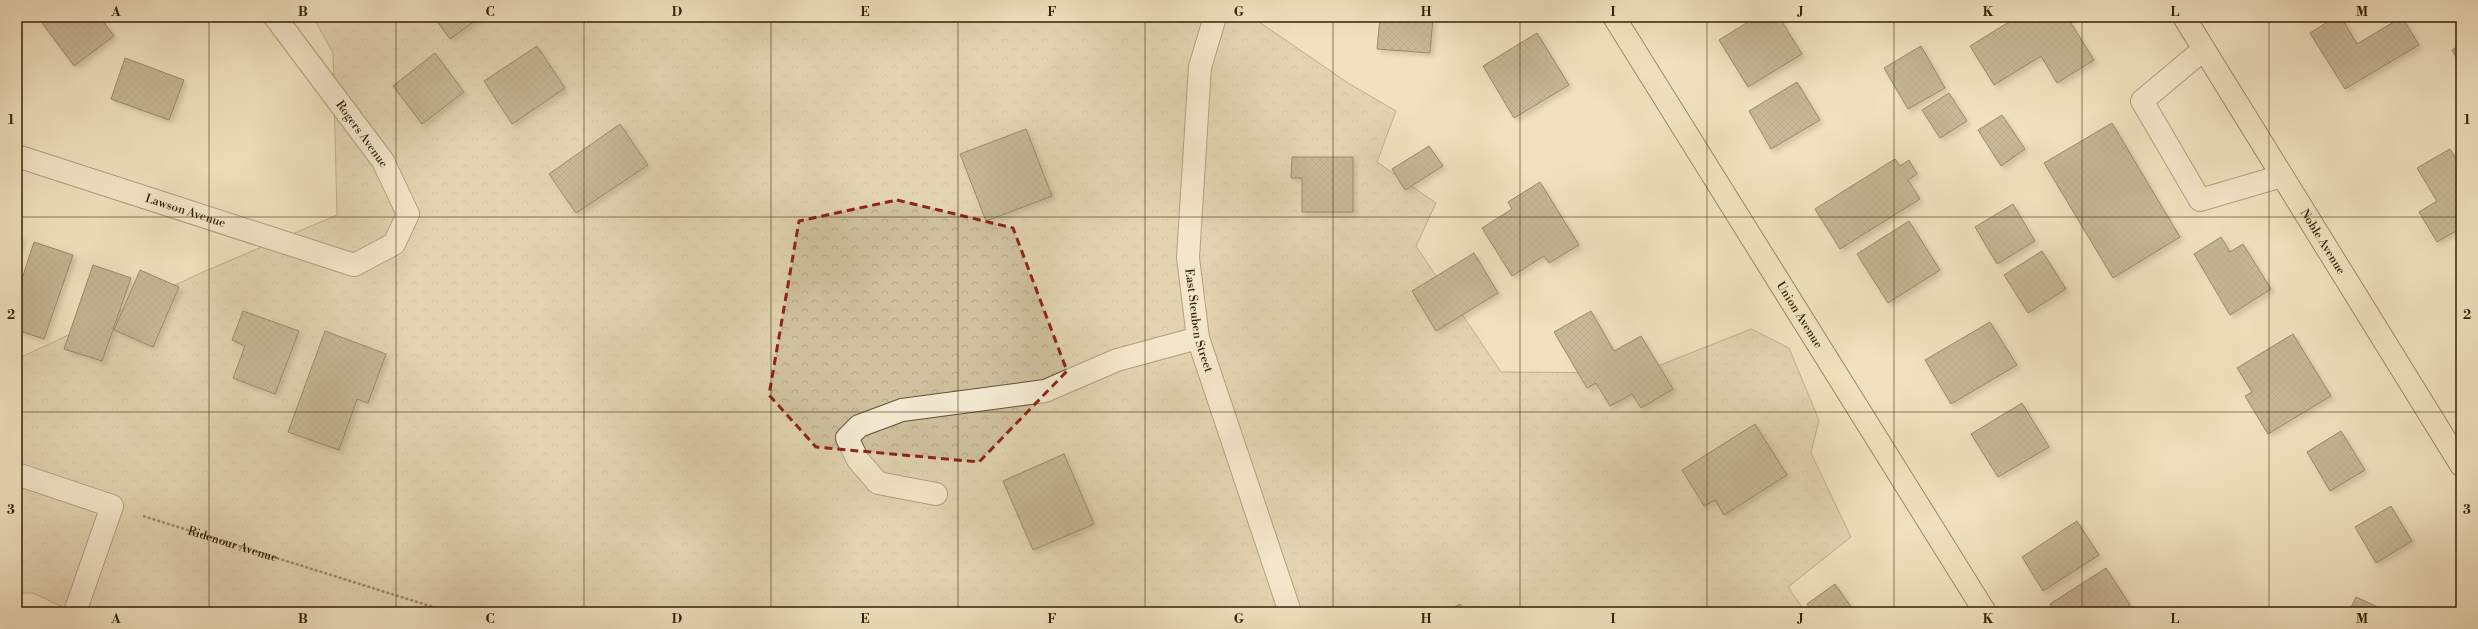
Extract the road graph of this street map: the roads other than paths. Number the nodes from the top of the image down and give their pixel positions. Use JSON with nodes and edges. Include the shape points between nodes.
{"nodes":[{"id":1,"x":274,"y":17,"type":"edge"},
{"id":2,"x":1215,"y":17,"type":"edge"},
{"id":3,"x":1614,"y":17,"type":"edge"},
{"id":4,"x":2184,"y":17,"type":"edge"},
{"id":5,"x":2204,"y":49,"type":"junction"},
{"id":6,"x":17,"y":139,"type":"edge"},
{"id":7,"x":25,"y":159,"type":"edge"},
{"id":8,"x":2282,"y":176,"type":"junction"},
{"id":9,"x":354,"y":265,"type":"joint"},
{"id":10,"x":1198,"y":338,"type":"junction"},
{"id":11,"x":2461,"y":465,"type":"edge"},
{"id":12,"x":17,"y":474,"type":"edge"},
{"id":13,"x":936,"y":494,"type":"dead end"},
{"id":14,"x":75,"y":612,"type":"edge"},
{"id":15,"x":1290,"y":612,"type":"edge"},
{"id":16,"x":1985,"y":612,"type":"edge"}],
"edges":[{"from":1,"to":9,"type":"street","name":"Rogers Avenue","via":[[383,161],[408,214],[394,244]]},
{"from":2,"to":10,"type":"street","name":"East Steuben Street","via":[[1200,67],[1188,258]]},
{"from":3,"to":16,"type":"main road","name":"Union Avenue"},
{"from":4,"to":5,"type":"main road","name":"Noble Avenue"},
{"from":5,"to":8,"type":"main road","name":"Noble Avenue"},
{"from":5,"to":8,"type":"street","via":[[2142,101],[2200,200]]},
{"from":6,"to":7,"type":"street"},
{"from":7,"to":9,"type":"street","name":"Lawson Avenue"},
{"from":8,"to":11,"type":"main road","name":"Noble Avenue"},
{"from":10,"to":13,"type":"street","via":[[1117,360],[1045,391],[902,410],[859,426],[847,438],[858,460],[878,483]]},
{"from":10,"to":15,"type":"street","name":"East Steuben Street"},
{"from":12,"to":14,"type":"street","via":[[112,506]]}]}
